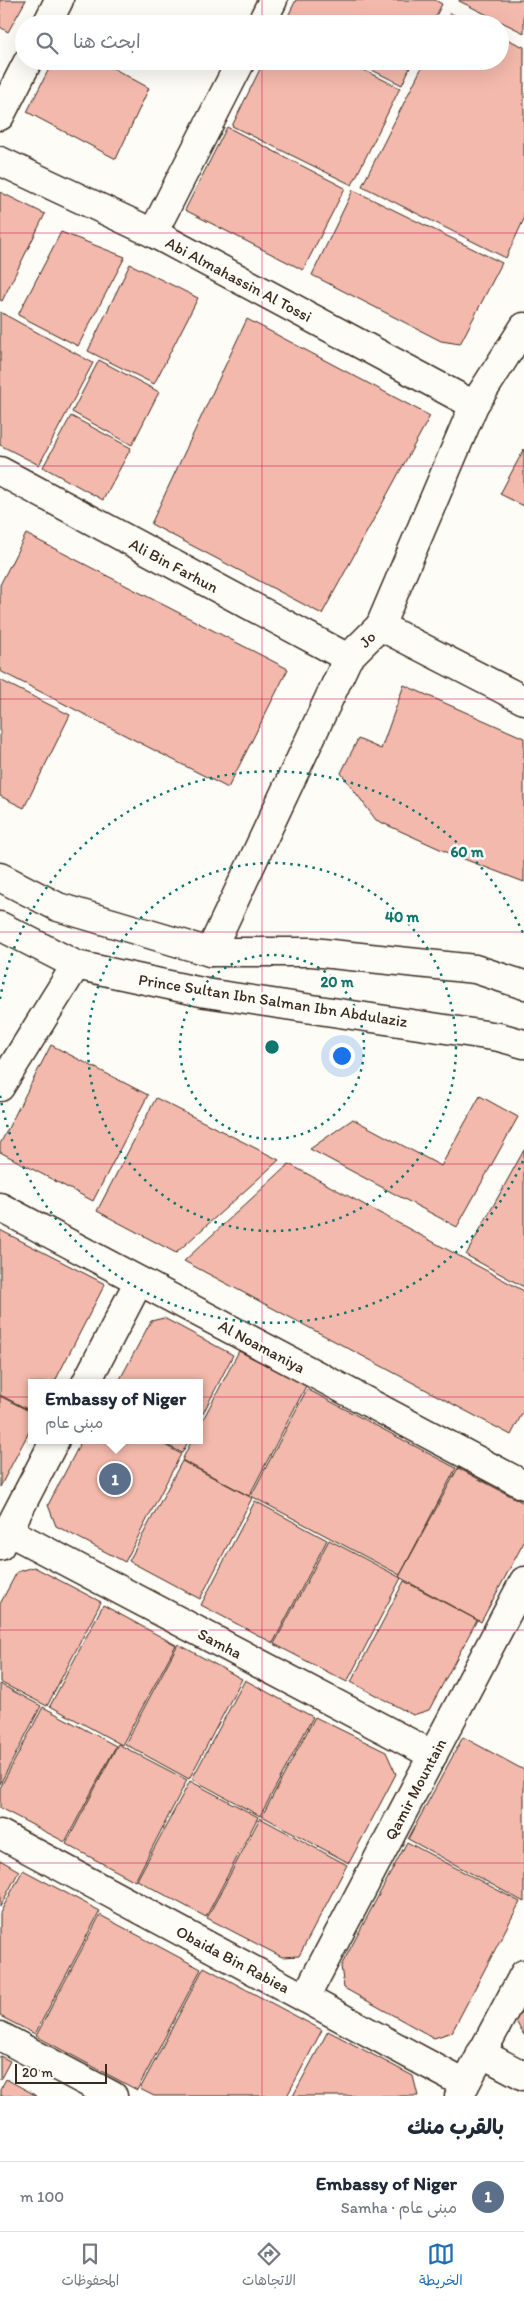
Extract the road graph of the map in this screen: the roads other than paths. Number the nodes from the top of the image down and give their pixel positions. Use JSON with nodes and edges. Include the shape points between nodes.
{"nodes":[{"id":1,"x":59,"y":0,"type":"edge"},
{"id":2,"x":273,"y":0,"type":"edge"},
{"id":3,"x":52,"y":15,"type":"edge"},
{"id":4,"x":266,"y":15,"type":"edge"},
{"id":5,"x":23,"y":70,"type":"edge"},
{"id":6,"x":236,"y":70,"type":"edge"},
{"id":7,"x":0,"y":116,"type":"edge"},
{"id":8,"x":0,"y":161,"type":"edge"},
{"id":9,"x":153,"y":233,"type":"junction"},
{"id":10,"x":522,"y":338,"type":"edge"},
{"id":11,"x":474,"y":405,"type":"junction"},
{"id":12,"x":0,"y":472,"type":"edge"},
{"id":13,"x":380,"y":626,"type":"junction"},
{"id":14,"x":348,"y":658,"type":"junction"},
{"id":15,"x":524,"y":700,"type":"edge"},
{"id":16,"x":0,"y":877,"type":"edge"},
{"id":17,"x":0,"y":926,"type":"edge"},
{"id":18,"x":210,"y":952,"type":"junction"},
{"id":19,"x":76,"y":965,"type":"junction"},
{"id":20,"x":524,"y":985,"type":"edge"},
{"id":21,"x":524,"y":1044,"type":"edge"},
{"id":22,"x":0,"y":1088,"type":"edge"},
{"id":23,"x":0,"y":1207,"type":"edge"},
{"id":24,"x":139,"y":1281,"type":"junction"},
{"id":25,"x":88,"y":1379,"type":"edge"},
{"id":26,"x":54,"y":1444,"type":"edge"},
{"id":27,"x":524,"y":1485,"type":"edge"},
{"id":28,"x":4,"y":1538,"type":"edge"},
{"id":29,"x":524,"y":1580,"type":"edge"},
{"id":30,"x":433,"y":1754,"type":"junction"},
{"id":31,"x":0,"y":1834,"type":"edge"},
{"id":32,"x":524,"y":1974,"type":"edge"},
{"id":33,"x":305,"y":1998,"type":"junction"},
{"id":34,"x":0,"y":2036,"type":"edge"},
{"id":35,"x":482,"y":2053,"type":"junction"},
{"id":36,"x":524,"y":2076,"type":"edge"},
{"id":37,"x":462,"y":2090,"type":"edge"},
{"id":38,"x":113,"y":2096,"type":"edge"}],
"edges":[{"from":1,"to":3,"type":"street"},
{"from":2,"to":4,"type":"street"},
{"from":5,"to":7,"type":"street"},
{"from":6,"to":9,"type":"street"},
{"from":8,"to":9,"type":"street","name":"Abi Almahassin Al Tossi"},
{"from":9,"to":11,"type":"street","name":"Abi Almahassin Al Tossi"},
{"from":10,"to":11,"type":"street","name":"Jo"},
{"from":11,"to":13,"type":"street","name":"Jo"},
{"from":12,"to":14,"type":"street","name":"Ali Bin Farhun"},
{"from":13,"to":14,"type":"street","name":"Jo"},
{"from":13,"to":15,"type":"street"},
{"from":14,"to":18,"type":"street","name":"Jo"},
{"from":16,"to":18,"type":"street","via":[[58,907]]},
{"from":17,"to":19,"type":"street","name":"Prince Sultan Ibn Salman Ibn Abdulaziz"},
{"from":18,"to":20,"type":"street","via":[[312,952],[475,970]]},
{"from":19,"to":21,"type":"street","name":"Prince Sultan Ibn Salman Ibn Abdulaziz","via":[[206,993],[499,1037]]},
{"from":19,"to":22,"type":"street"},
{"from":23,"to":24,"type":"street","name":"Al Noamaniya"},
{"from":24,"to":25,"type":"street"},
{"from":24,"to":27,"type":"street","name":"Al Noamaniya"},
{"from":26,"to":28,"type":"street"},
{"from":28,"to":30,"type":"street","name":"Samha"},
{"from":29,"to":30,"type":"street","name":"Qamir Mountain"},
{"from":30,"to":33,"type":"street","name":"Qamir Mountain"},
{"from":31,"to":33,"type":"street","name":"Obaida Bin Rabiea"},
{"from":32,"to":35,"type":"street"},
{"from":33,"to":37,"type":"street","name":"Obaida Bin Rabiea"},
{"from":34,"to":38,"type":"street"},
{"from":35,"to":36,"type":"street"},
{"from":35,"to":37,"type":"street"}]}
